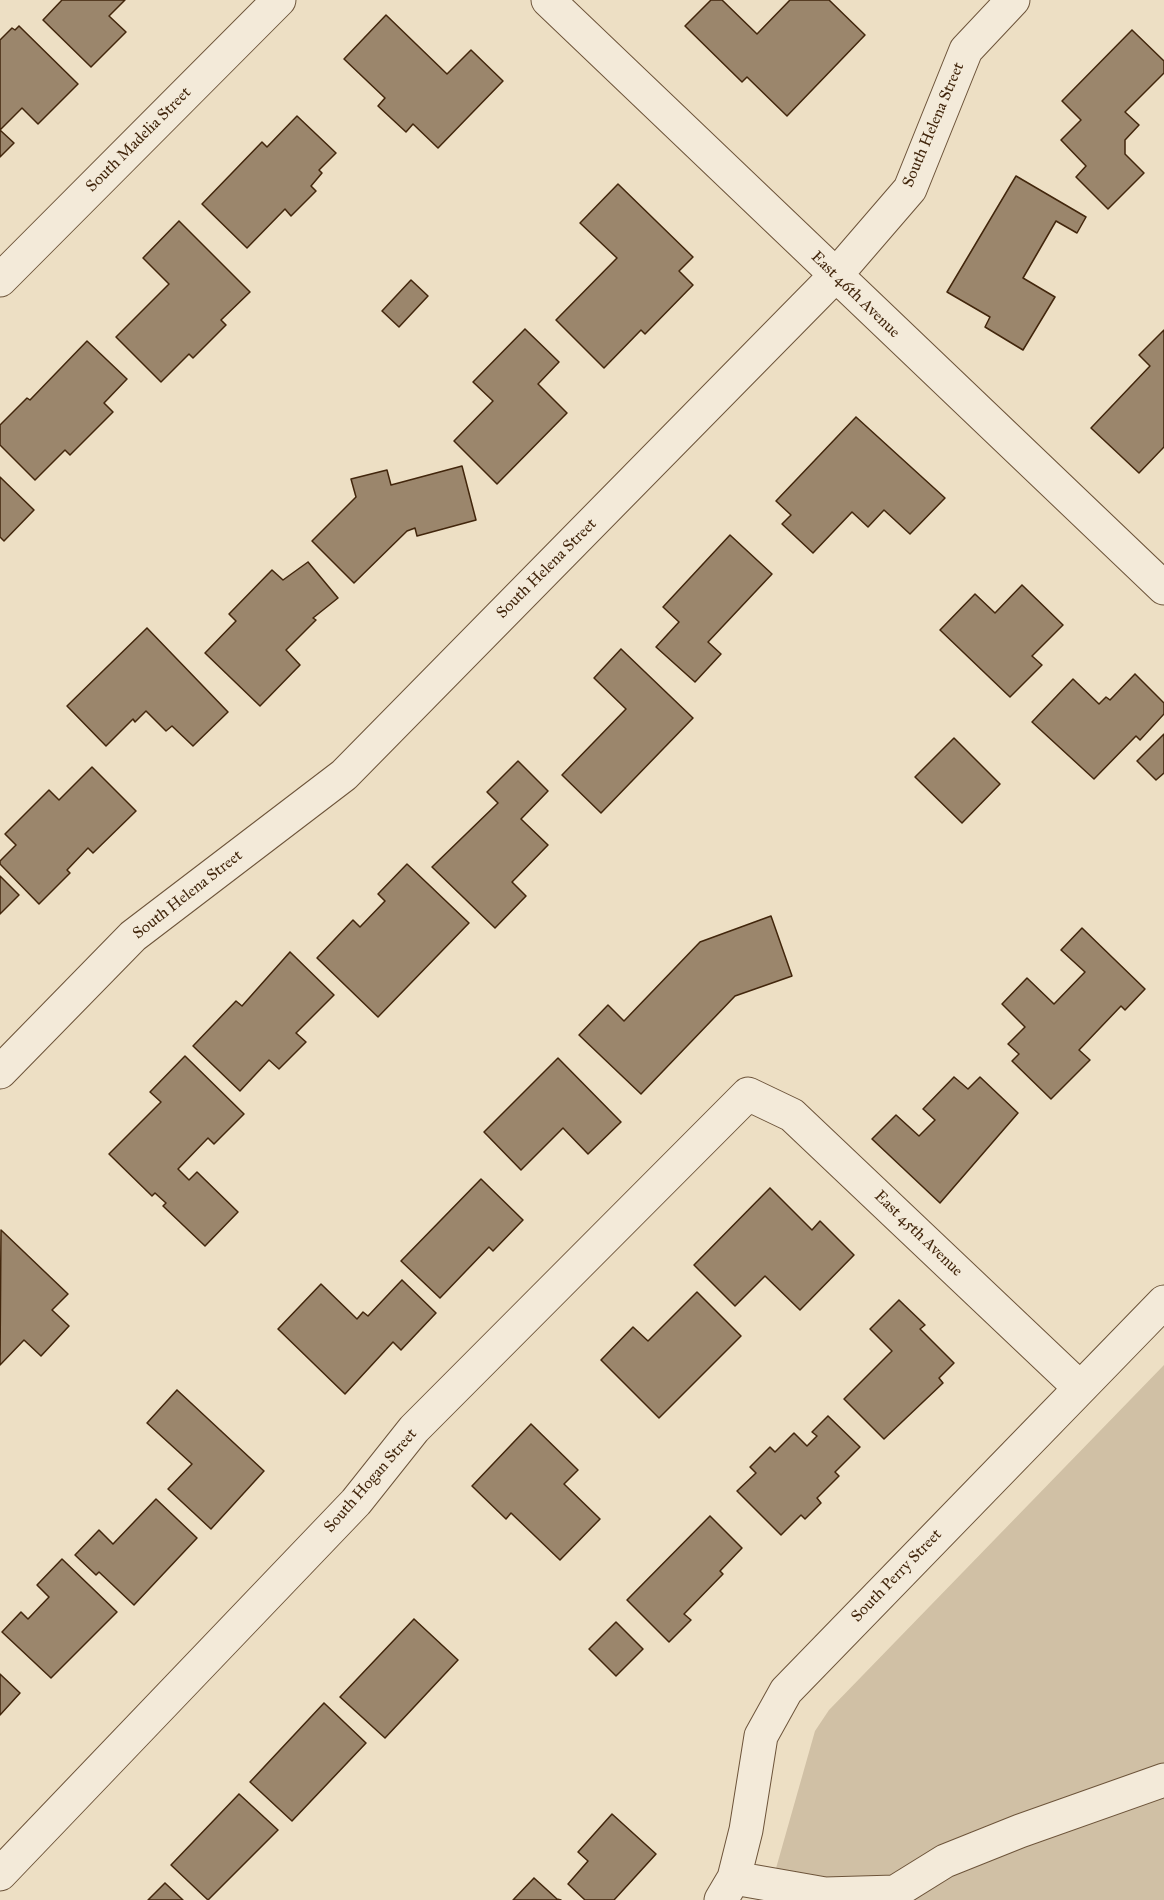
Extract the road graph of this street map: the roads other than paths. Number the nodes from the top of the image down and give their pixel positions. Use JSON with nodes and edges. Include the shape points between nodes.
{"nodes":[{"id":1,"x":279,"y":0,"type":"edge"},
{"id":2,"x":548,"y":0,"type":"edge"},
{"id":3,"x":1013,"y":0,"type":"edge"},
{"id":4,"x":835,"y":276,"type":"junction"},
{"id":5,"x":0,"y":280,"type":"edge"},
{"id":6,"x":1162,"y":581,"type":"edge"},
{"id":7,"x":0,"y":1072,"type":"edge"},
{"id":8,"x":748,"y":1094,"type":"joint"},
{"id":9,"x":1164,"y":1302,"type":"edge"},
{"id":10,"x":1079,"y":1387,"type":"junction"},
{"id":11,"x":1164,"y":1779,"type":"edge"},
{"id":12,"x":0,"y":1874,"type":"edge"},
{"id":13,"x":728,"y":1889,"type":"edge"}],
"edges":[{"from":1,"to":5,"type":"street","name":"South Madelia Street"},
{"from":2,"to":4,"type":"street","name":"East 46th Avenue"},
{"from":3,"to":4,"type":"street","name":"South Helena Street","via":[[966,50],[910,189]]},
{"from":4,"to":6,"type":"street","name":"East 46th Avenue"},
{"from":4,"to":7,"type":"street","name":"South Helena Street","via":[[344,775],[133,936]]},
{"from":8,"to":10,"type":"street","name":"East 45th Avenue","via":[[792,1115]]},
{"from":8,"to":12,"type":"street","name":"South Hogan Street","via":[[414,1429],[356,1502]]},
{"from":9,"to":10,"type":"street","name":"South Perry Street"},
{"from":10,"to":13,"type":"street","name":"South Perry Street","via":[[786,1691],[761,1736],[746,1830]]},
{"from":11,"to":13,"type":"street","via":[[945,1861],[895,1892],[825,1894]]}]}
